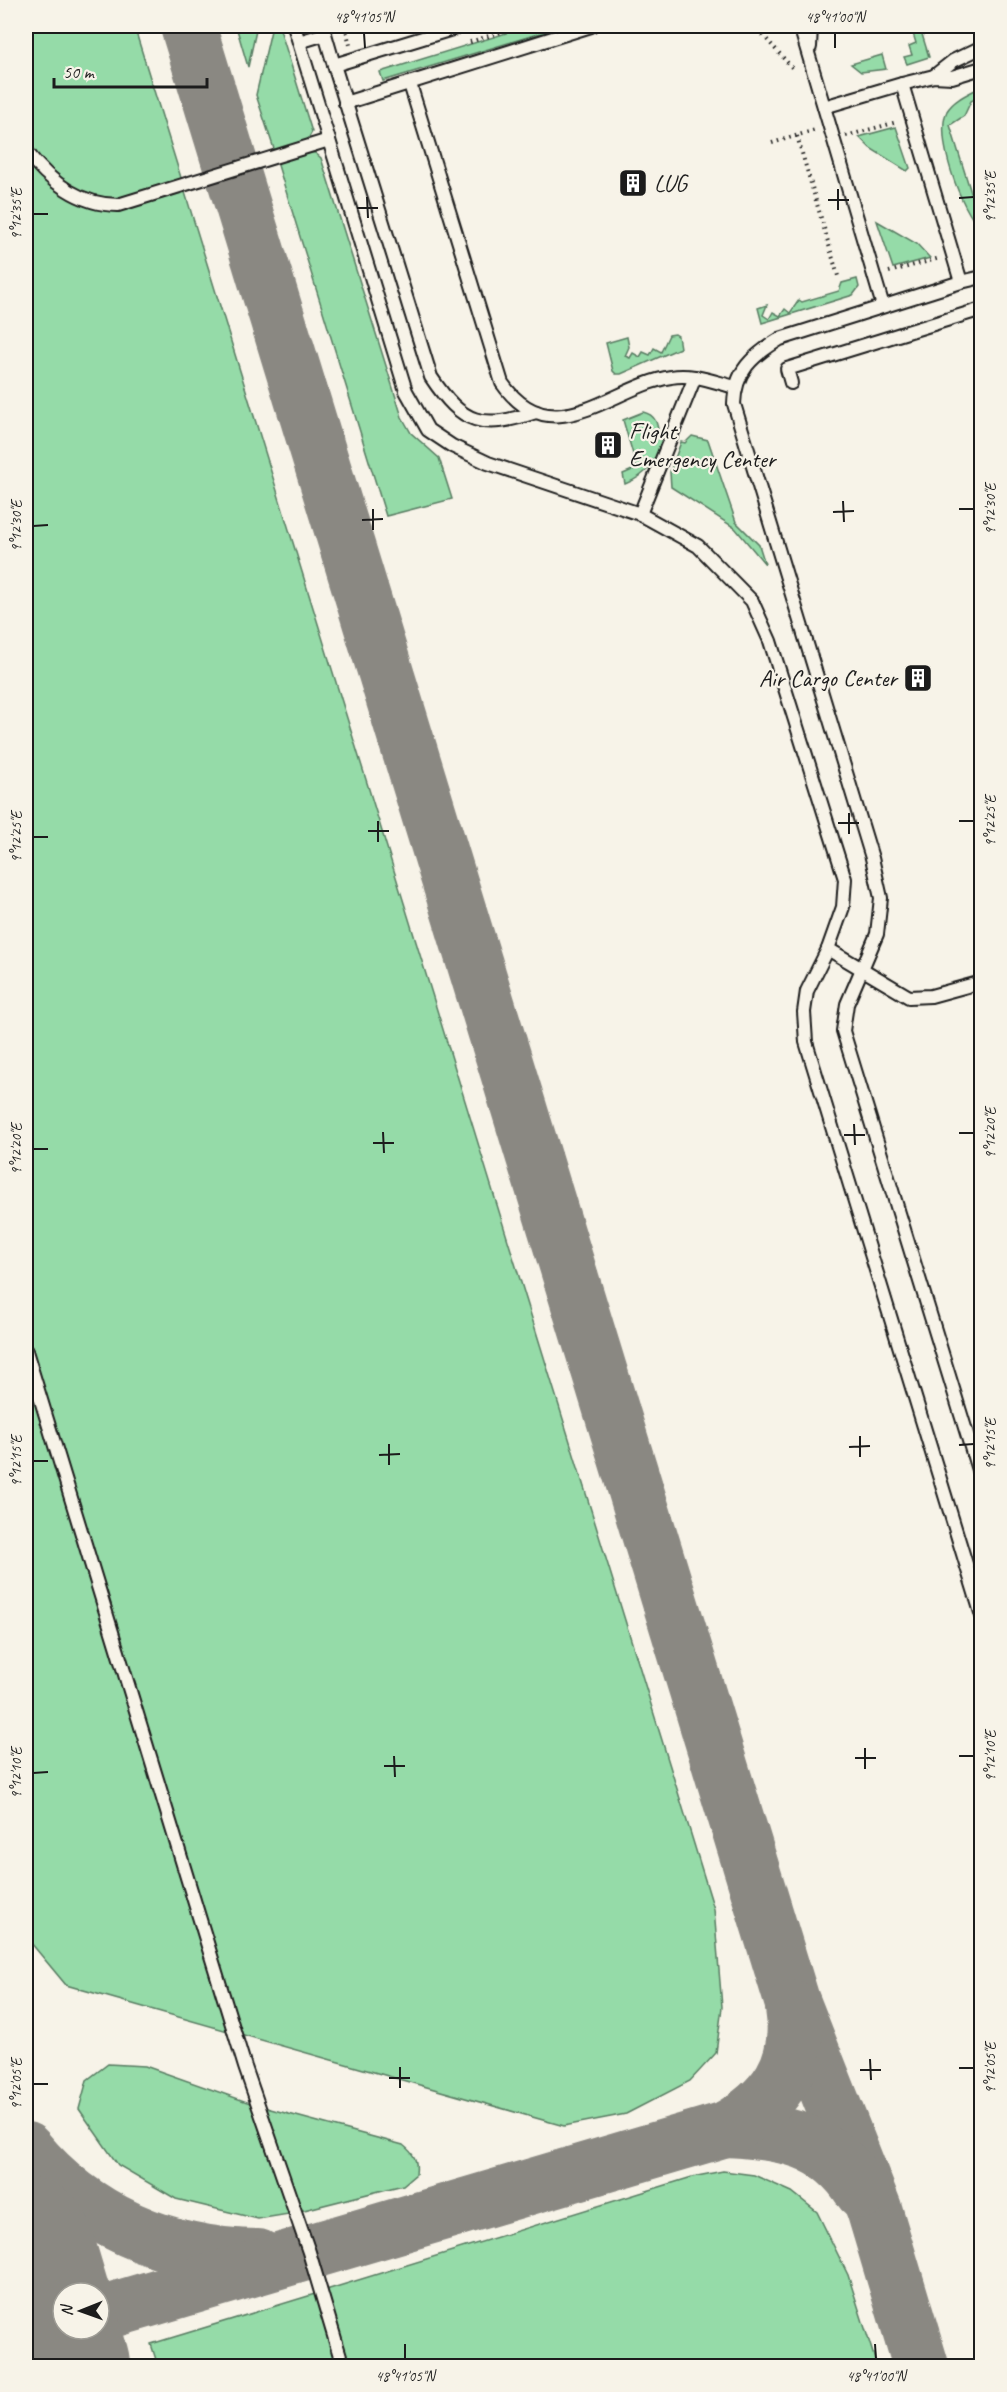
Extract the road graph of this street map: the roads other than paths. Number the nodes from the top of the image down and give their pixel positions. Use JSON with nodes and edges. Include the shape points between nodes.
{"nodes":[{"id":1,"x":294,"y":26,"type":"edge"},
{"id":2,"x":462,"y":26,"type":"edge"},
{"id":3,"x":591,"y":26,"type":"edge"},
{"id":4,"x":800,"y":26,"type":"edge"},
{"id":5,"x":811,"y":26,"type":"edge"},
{"id":6,"x":324,"y":30,"type":"edge"},
{"id":7,"x":299,"y":42,"type":"junction"},
{"id":8,"x":981,"y":47,"type":"edge"},
{"id":9,"x":810,"y":58,"type":"junction"},
{"id":10,"x":334,"y":65,"type":"junction"},
{"id":11,"x":981,"y":68,"type":"edge"},
{"id":12,"x":934,"y":76,"type":"junction"},
{"id":13,"x":410,"y":84,"type":"junction"},
{"id":14,"x":902,"y":84,"type":"junction"},
{"id":15,"x":345,"y":103,"type":"junction"},
{"id":16,"x":824,"y":107,"type":"junction"},
{"id":17,"x":329,"y":140,"type":"junction"},
{"id":18,"x":26,"y":151,"type":"edge"},
{"id":19,"x":981,"y":277,"type":"edge"},
{"id":20,"x":961,"y":282,"type":"junction"},
{"id":21,"x":883,"y":306,"type":"junction"},
{"id":22,"x":979,"y":310,"type":"edge"},
{"id":23,"x":695,"y":377,"type":"junction"},
{"id":24,"x":791,"y":383,"type":"dead end"},
{"id":25,"x":735,"y":387,"type":"junction"},
{"id":26,"x":536,"y":412,"type":"junction"},
{"id":27,"x":640,"y":514,"type":"junction"},
{"id":28,"x":828,"y":949,"type":"junction"},
{"id":29,"x":863,"y":971,"type":"junction"},
{"id":30,"x":981,"y":982,"type":"edge"},
{"id":31,"x":26,"y":1351,"type":"edge"},
{"id":32,"x":981,"y":1483,"type":"edge"},
{"id":33,"x":981,"y":1616,"type":"edge"},
{"id":34,"x":343,"y":2367,"type":"edge"}],
"edges":[{"from":1,"to":7,"type":"lane"},
{"from":2,"to":10,"type":"lane"},
{"from":3,"to":13,"type":"lane"},
{"from":4,"to":9,"type":"lane"},
{"from":5,"to":9,"type":"lane"},
{"from":6,"to":7,"type":"lane"},
{"from":6,"to":10,"type":"lane"},
{"from":7,"to":17,"type":"lane"},
{"from":8,"to":12,"type":"lane"},
{"from":9,"to":16,"type":"lane"},
{"from":10,"to":15,"type":"lane"},
{"from":11,"to":12,"type":"lane","via":[[952,77]]},
{"from":12,"to":14,"type":"lane"},
{"from":13,"to":15,"type":"lane"},
{"from":13,"to":26,"type":"lane","via":[[502,383],[522,405]]},
{"from":14,"to":16,"type":"lane"},
{"from":14,"to":20,"type":"lane"},
{"from":15,"to":26,"type":"lane","via":[[431,377],[454,406],[480,422],[507,422]]},
{"from":16,"to":21,"type":"lane"},
{"from":17,"to":18,"type":"lane","via":[[117,205],[94,203],[75,195],[45,174]]},
{"from":17,"to":27,"type":"lane","via":[[406,391],[428,430],[452,447],[488,463]]},
{"from":19,"to":20,"type":"lane"},
{"from":20,"to":21,"type":"lane"},
{"from":21,"to":25,"type":"lane","via":[[780,339],[750,361]]},
{"from":22,"to":24,"type":"lane","via":[[786,369]]},
{"from":23,"to":25,"type":"lane"},
{"from":23,"to":26,"type":"lane","via":[[671,377],[568,415]]},
{"from":23,"to":27,"type":"lane"},
{"from":25,"to":29,"type":"lane","via":[[734,404],[881,898],[877,934]]},
{"from":27,"to":28,"type":"lane","via":[[698,546],[726,573],[752,601],[770,641],[845,879],[843,908]]},
{"from":28,"to":29,"type":"lane"},
{"from":28,"to":33,"type":"lane","via":[[807,991],[806,1042]]},
{"from":29,"to":30,"type":"lane","via":[[909,997],[931,996]]},
{"from":29,"to":32,"type":"lane","via":[[847,1004],[843,1031]]},
{"from":31,"to":34,"type":"lane","via":[[245,2067],[309,2252]]}]}
